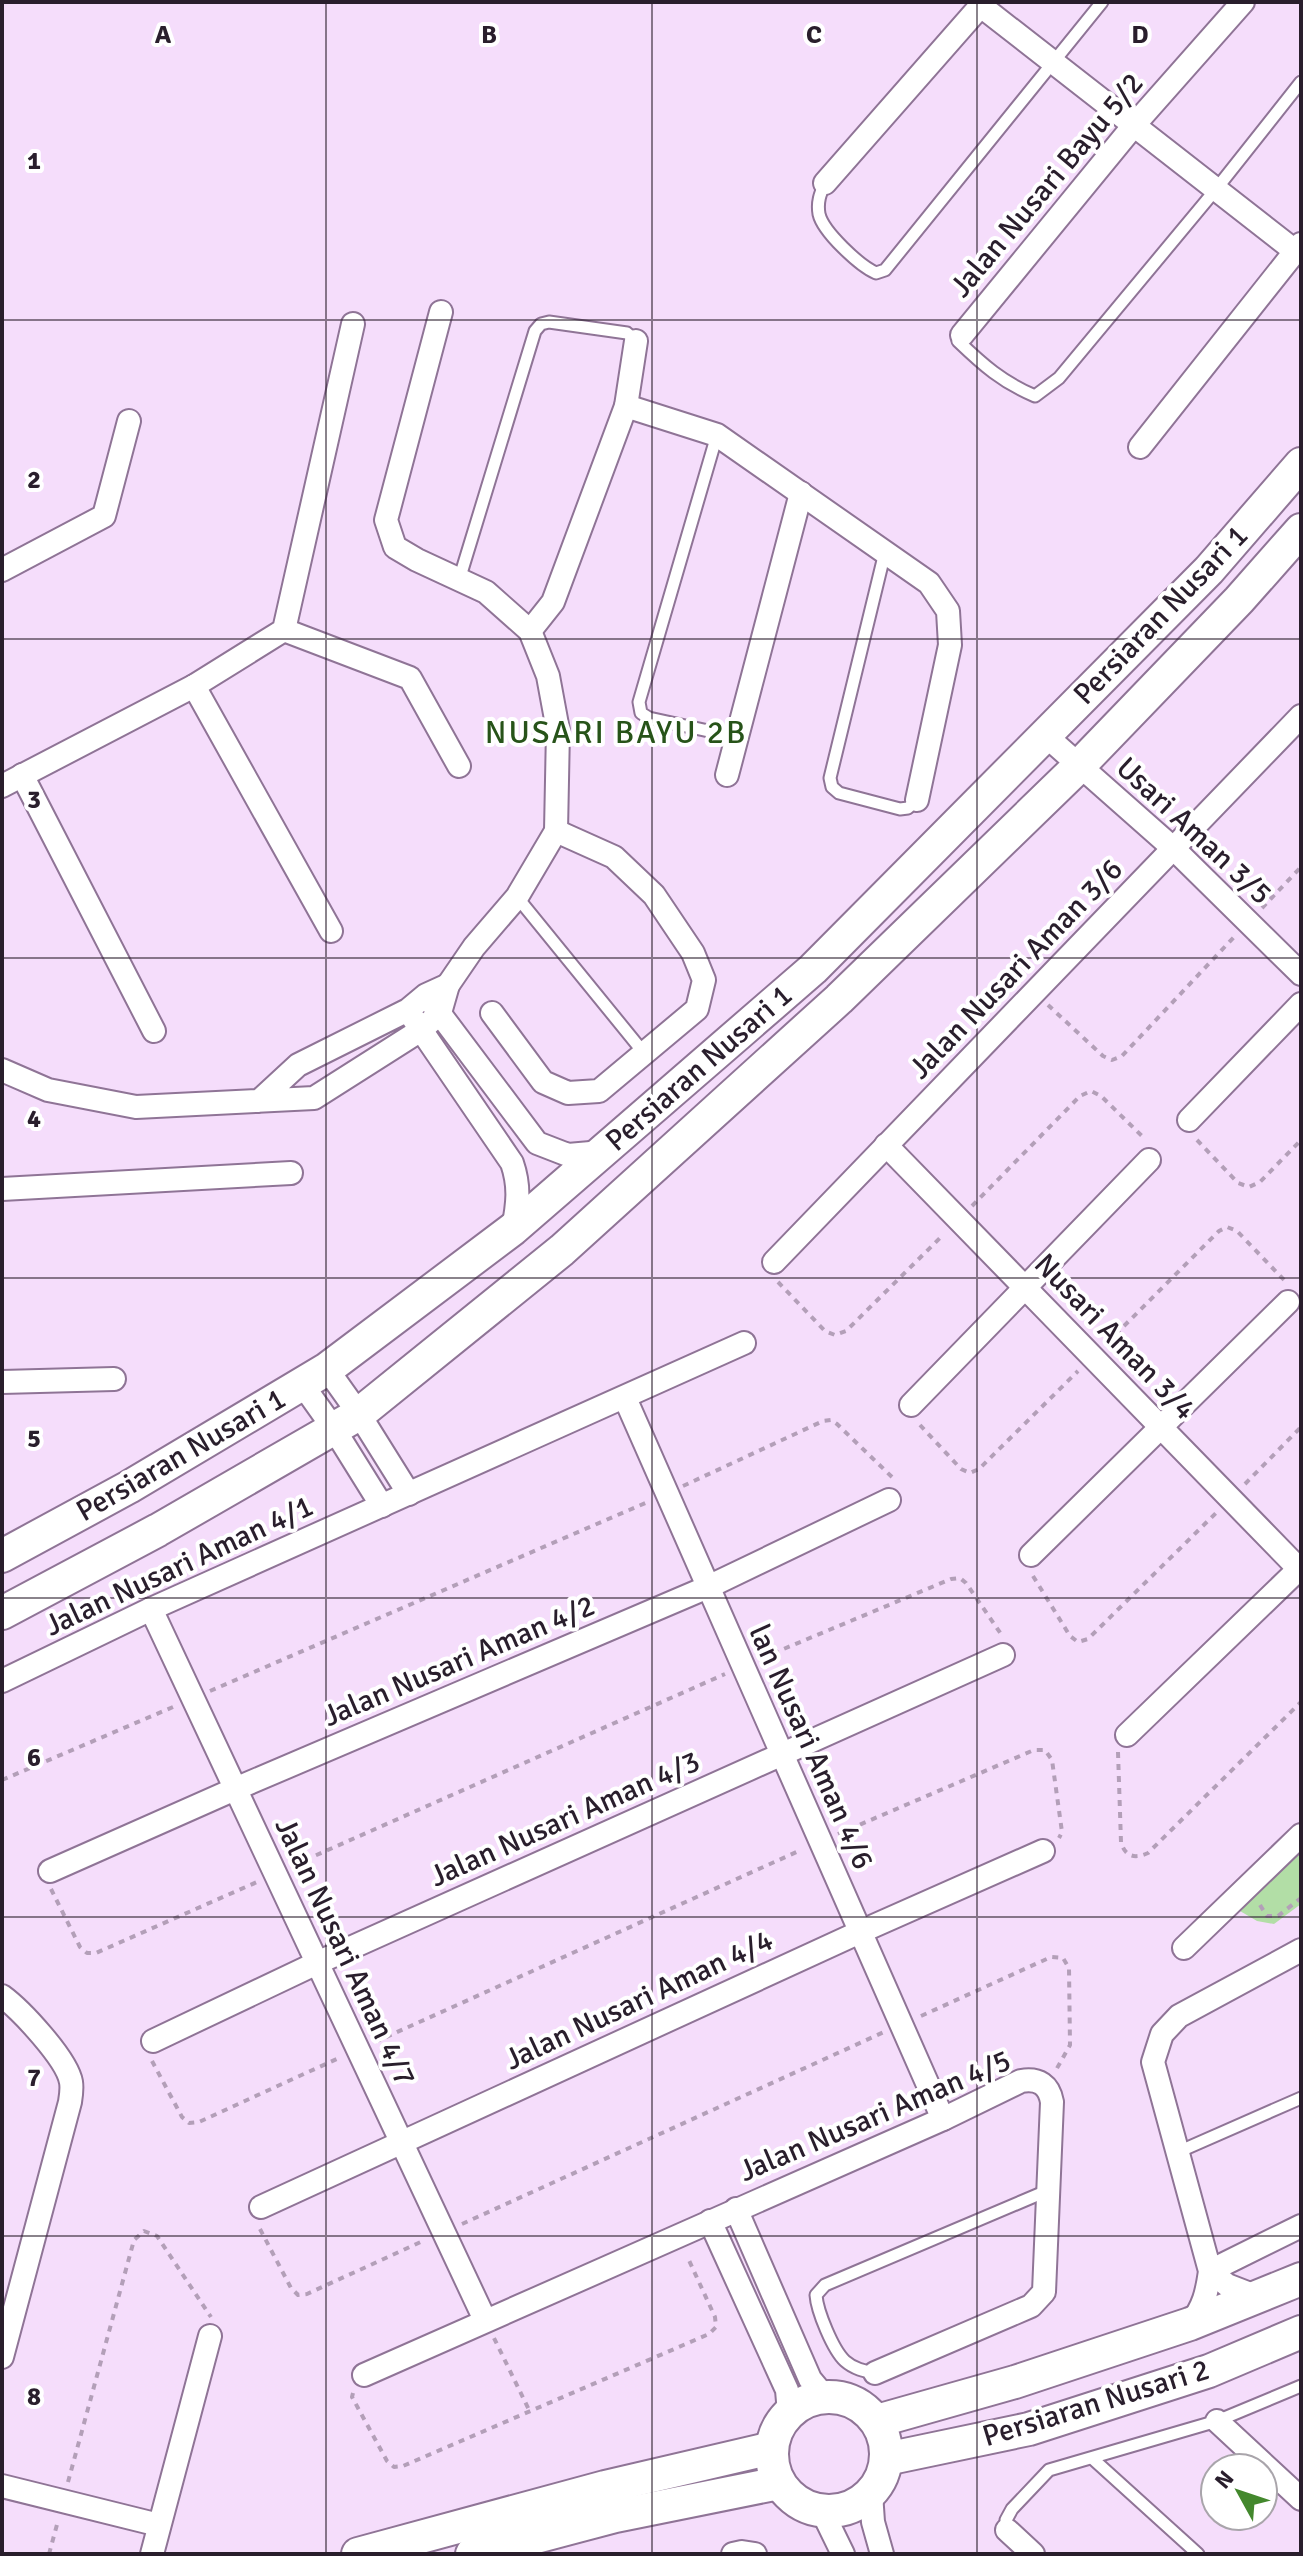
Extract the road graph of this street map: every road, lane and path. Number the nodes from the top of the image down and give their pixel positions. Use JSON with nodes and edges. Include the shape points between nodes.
{"nodes":[{"id":1,"x":1102,"y":2,"type":"edge"},
{"id":2,"x":1243,"y":2,"type":"edge"},
{"id":3,"x":982,"y":4,"type":"edge"},
{"id":4,"x":1053,"y":62,"type":"junction"},
{"id":5,"x":1301,"y":82,"type":"edge"},
{"id":6,"x":1135,"y":124,"type":"junction"},
{"id":7,"x":825,"y":183,"type":"joint"},
{"id":8,"x":1217,"y":188,"type":"junction"},
{"id":9,"x":1298,"y":247,"type":"edge"},
{"id":10,"x":441,"y":312,"type":"dead end"},
{"id":11,"x":353,"y":324,"type":"dead end"},
{"id":12,"x":962,"y":335,"type":"joint"},
{"id":13,"x":636,"y":341,"type":"joint"},
{"id":14,"x":626,"y":406,"type":"junction"},
{"id":15,"x":129,"y":421,"type":"dead end"},
{"id":16,"x":717,"y":435,"type":"junction"},
{"id":17,"x":1140,"y":447,"type":"dead end"},
{"id":18,"x":1301,"y":464,"type":"edge"},
{"id":19,"x":801,"y":493,"type":"junction"},
{"id":20,"x":1301,"y":530,"type":"edge"},
{"id":21,"x":885,"y":552,"type":"junction"},
{"id":22,"x":2,"y":570,"type":"edge"},
{"id":23,"x":459,"y":580,"type":"junction"},
{"id":24,"x":284,"y":630,"type":"junction"},
{"id":25,"x":530,"y":631,"type":"junction"},
{"id":26,"x":194,"y":686,"type":"junction"},
{"id":27,"x":1301,"y":716,"type":"edge"},
{"id":28,"x":1045,"y":735,"type":"junction"},
{"id":29,"x":736,"y":737,"type":"junction"},
{"id":30,"x":459,"y":766,"type":"dead end"},
{"id":31,"x":1079,"y":766,"type":"junction"},
{"id":32,"x":727,"y":775,"type":"dead end"},
{"id":33,"x":12,"y":781,"type":"edge"},
{"id":34,"x":917,"y":800,"type":"joint"},
{"id":35,"x":556,"y":831,"type":"junction"},
{"id":36,"x":1174,"y":849,"type":"junction"},
{"id":37,"x":1301,"y":867,"type":"edge"},
{"id":38,"x":517,"y":897,"type":"junction"},
{"id":39,"x":1248,"y":922,"type":"junction"},
{"id":40,"x":331,"y":931,"type":"dead end"},
{"id":41,"x":1301,"y":974,"type":"edge"},
{"id":42,"x":448,"y":985,"type":"junction"},
{"id":43,"x":1034,"y":992,"type":"junction"},
{"id":44,"x":426,"y":995,"type":"junction"},
{"id":45,"x":1301,"y":1004,"type":"edge"},
{"id":46,"x":408,"y":1010,"type":"junction"},
{"id":47,"x":440,"y":1013,"type":"junction"},
{"id":48,"x":492,"y":1013,"type":"dead end"},
{"id":49,"x":421,"y":1030,"type":"junction"},
{"id":50,"x":154,"y":1031,"type":"dead end"},
{"id":51,"x":644,"y":1053,"type":"junction"},
{"id":52,"x":2,"y":1070,"type":"edge"},
{"id":53,"x":259,"y":1101,"type":"junction"},
{"id":54,"x":1189,"y":1120,"type":"joint"},
{"id":55,"x":1301,"y":1140,"type":"edge"},
{"id":56,"x":886,"y":1145,"type":"junction"},
{"id":57,"x":602,"y":1152,"type":"junction"},
{"id":58,"x":1149,"y":1160,"type":"joint"},
{"id":59,"x":291,"y":1173,"type":"dead end"},
{"id":60,"x":2,"y":1189,"type":"edge"},
{"id":61,"x":958,"y":1220,"type":"junction"},
{"id":62,"x":513,"y":1229,"type":"junction"},
{"id":63,"x":774,"y":1262,"type":"joint"},
{"id":64,"x":1025,"y":1289,"type":"junction"},
{"id":65,"x":1288,"y":1302,"type":"joint"},
{"id":66,"x":744,"y":1343,"type":"dead end"},
{"id":67,"x":1092,"y":1357,"type":"junction"},
{"id":68,"x":314,"y":1376,"type":"junction"},
{"id":69,"x":114,"y":1379,"type":"dead end"},
{"id":70,"x":2,"y":1382,"type":"edge"},
{"id":71,"x":625,"y":1398,"type":"junction"},
{"id":72,"x":911,"y":1405,"type":"joint"},
{"id":73,"x":347,"y":1422,"type":"junction"},
{"id":74,"x":1160,"y":1426,"type":"junction"},
{"id":75,"x":1301,"y":1427,"type":"edge"},
{"id":76,"x":409,"y":1494,"type":"junction"},
{"id":77,"x":666,"y":1494,"type":"junction"},
{"id":78,"x":1231,"y":1499,"type":"junction"},
{"id":79,"x":889,"y":1500,"type":"joint"},
{"id":80,"x":382,"y":1506,"type":"junction"},
{"id":81,"x":1031,"y":1555,"type":"joint"},
{"id":82,"x":2,"y":1556,"type":"edge"},
{"id":83,"x":1300,"y":1569,"type":"edge"},
{"id":84,"x":708,"y":1587,"type":"junction"},
{"id":85,"x":151,"y":1609,"type":"junction"},
{"id":86,"x":2,"y":1613,"type":"edge"},
{"id":87,"x":1003,"y":1655,"type":"joint"},
{"id":88,"x":743,"y":1666,"type":"junction"},
{"id":89,"x":2,"y":1681,"type":"edge"},
{"id":90,"x":192,"y":1699,"type":"junction"},
{"id":91,"x":1301,"y":1702,"type":"edge"},
{"id":92,"x":1127,"y":1735,"type":"joint"},
{"id":93,"x":782,"y":1754,"type":"junction"},
{"id":94,"x":2,"y":1780,"type":"edge"},
{"id":95,"x":235,"y":1789,"type":"junction"},
{"id":96,"x":1301,"y":1835,"type":"edge"},
{"id":97,"x":820,"y":1842,"type":"junction"},
{"id":98,"x":1043,"y":1851,"type":"joint"},
{"id":99,"x":50,"y":1871,"type":"joint"},
{"id":100,"x":275,"y":1874,"type":"junction"},
{"id":101,"x":1301,"y":1898,"type":"edge"},
{"id":102,"x":1255,"y":1899,"type":"dead end"},
{"id":103,"x":860,"y":1932,"type":"junction"},
{"id":104,"x":1184,"y":1948,"type":"dead end"},
{"id":105,"x":1301,"y":1950,"type":"edge"},
{"id":106,"x":317,"y":1963,"type":"junction"},
{"id":107,"x":2,"y":1996,"type":"edge"},
{"id":108,"x":901,"y":2024,"type":"junction"},
{"id":109,"x":153,"y":2041,"type":"joint"},
{"id":110,"x":358,"y":2049,"type":"junction"},
{"id":111,"x":1043,"y":2083,"type":"junction"},
{"id":112,"x":1301,"y":2098,"type":"edge"},
{"id":113,"x":943,"y":2119,"type":"junction"},
{"id":114,"x":401,"y":2142,"type":"junction"},
{"id":115,"x":1178,"y":2152,"type":"junction"},
{"id":116,"x":1050,"y":2189,"type":"junction"},
{"id":117,"x":261,"y":2207,"type":"joint"},
{"id":118,"x":736,"y":2209,"type":"junction"},
{"id":119,"x":710,"y":2221,"type":"junction"},
{"id":120,"x":1301,"y":2226,"type":"edge"},
{"id":121,"x":444,"y":2232,"type":"junction"},
{"id":122,"x":678,"y":2235,"type":"junction"},
{"id":123,"x":1210,"y":2271,"type":"junction"},
{"id":124,"x":1301,"y":2279,"type":"edge"},
{"id":125,"x":1258,"y":2297,"type":"junction"},
{"id":126,"x":485,"y":2320,"type":"junction"},
{"id":127,"x":1190,"y":2324,"type":"junction"},
{"id":128,"x":1301,"y":2332,"type":"edge"},
{"id":129,"x":210,"y":2336,"type":"joint"},
{"id":130,"x":2,"y":2357,"type":"edge"},
{"id":131,"x":875,"y":2373,"type":"joint"},
{"id":132,"x":364,"y":2375,"type":"joint"},
{"id":133,"x":1301,"y":2386,"type":"edge"},
{"id":134,"x":825,"y":2397,"type":"junction"},
{"id":135,"x":530,"y":2412,"type":"junction"},
{"id":136,"x":789,"y":2413,"type":"junction"},
{"id":137,"x":877,"y":2421,"type":"junction"},
{"id":138,"x":1217,"y":2421,"type":"junction"},
{"id":139,"x":772,"y":2448,"type":"junction"},
{"id":140,"x":886,"y":2459,"type":"junction"},
{"id":141,"x":1093,"y":2459,"type":"junction"},
{"id":142,"x":779,"y":2483,"type":"junction"},
{"id":143,"x":2,"y":2486,"type":"edge"},
{"id":144,"x":871,"y":2493,"type":"junction"},
{"id":145,"x":1301,"y":2499,"type":"edge"},
{"id":146,"x":63,"y":2501,"type":"junction"},
{"id":147,"x":822,"y":2511,"type":"junction"},
{"id":148,"x":159,"y":2525,"type":"junction"},
{"id":149,"x":1007,"y":2530,"type":"joint"},
{"id":150,"x":49,"y":2554,"type":"edge"},
{"id":151,"x":152,"y":2554,"type":"edge"},
{"id":152,"x":358,"y":2554,"type":"edge"},
{"id":153,"x":472,"y":2554,"type":"edge"},
{"id":154,"x":733,"y":2554,"type":"edge"},
{"id":155,"x":755,"y":2554,"type":"edge"},
{"id":156,"x":843,"y":2554,"type":"edge"},
{"id":157,"x":882,"y":2554,"type":"edge"},
{"id":158,"x":1033,"y":2554,"type":"edge"},
{"id":159,"x":1198,"y":2554,"type":"edge"}],
"edges":[{"from":1,"to":4,"type":"lane"},
{"from":2,"to":6,"type":"street","name":"Jalan Nusari Bayu 5/2"},
{"from":3,"to":4,"type":"street"},
{"from":3,"to":7,"type":"street"},
{"from":4,"to":6,"type":"street"},
{"from":4,"to":7,"type":"lane","via":[[885,270],[866,268],[828,231],[818,200]]},
{"from":5,"to":8,"type":"lane"},
{"from":6,"to":8,"type":"street"},
{"from":6,"to":12,"type":"street","name":"Jalan Nusari Bayu 5/2"},
{"from":8,"to":9,"type":"street"},
{"from":8,"to":12,"type":"lane","via":[[1059,378],[1035,396],[986,368],[958,341]]},
{"from":9,"to":17,"type":"street"},
{"from":10,"to":23,"type":"street","via":[[386,520],[395,547]]},
{"from":11,"to":24,"type":"street"},
{"from":13,"to":14,"type":"street"},
{"from":13,"to":23,"type":"lane","via":[[627,333],[549,322],[535,331]]},
{"from":14,"to":16,"type":"street"},
{"from":14,"to":25,"type":"street","via":[[553,602]]},
{"from":15,"to":22,"type":"street","via":[[104,516]]},
{"from":16,"to":19,"type":"street"},
{"from":16,"to":29,"type":"lane","via":[[639,702],[641,713],[649,718]]},
{"from":18,"to":28,"type":"main road","name":"Persiaran Nusari 1","via":[[1209,570]]},
{"from":19,"to":21,"type":"street"},
{"from":19,"to":29,"type":"street"},
{"from":20,"to":31,"type":"main road","name":"Persiaran Nusari 1"},
{"from":21,"to":34,"type":"street","via":[[929,583],[948,611],[950,645]]},
{"from":21,"to":34,"type":"lane","via":[[830,778],[839,793],[900,809]]},
{"from":23,"to":25,"type":"street","via":[[486,592]]},
{"from":24,"to":26,"type":"street"},
{"from":24,"to":30,"type":"street","via":[[410,678]]},
{"from":25,"to":35,"type":"street","via":[[548,676],[558,730]]},
{"from":26,"to":33,"type":"street"},
{"from":26,"to":40,"type":"street"},
{"from":27,"to":36,"type":"street","name":"Jalan Nusari Aman 3/6"},
{"from":28,"to":31,"type":"street","name":"Usari Aman 3/5"},
{"from":28,"to":57,"type":"main road","name":"Persiaran Nusari 1","via":[[813,969]]},
{"from":29,"to":32,"type":"street"},
{"from":31,"to":36,"type":"street","name":"Usari Aman 3/5"},
{"from":31,"to":73,"type":"main road","name":"Persiaran Nusari 1","via":[[839,999],[562,1250]]},
{"from":33,"to":50,"type":"street"},
{"from":35,"to":38,"type":"street"},
{"from":35,"to":51,"type":"street","via":[[614,857],[654,895],[693,953],[704,980],[697,1009]]},
{"from":36,"to":39,"type":"street","name":"Usari Aman 3/5"},
{"from":36,"to":43,"type":"street","name":"Jalan Nusari Aman 3/6"},
{"from":37,"to":39,"type":"path"},
{"from":38,"to":42,"type":"street"},
{"from":38,"to":51,"type":"lane"},
{"from":39,"to":41,"type":"street","name":"Usari Aman 3/5"},
{"from":39,"to":43,"type":"path","via":[[1122,1056],[1112,1060]]},
{"from":42,"to":44,"type":"street"},
{"from":42,"to":47,"type":"street"},
{"from":43,"to":56,"type":"street","name":"Jalan Nusari Aman 3/6"},
{"from":44,"to":46,"type":"street"},
{"from":44,"to":47,"type":"street"},
{"from":45,"to":54,"type":"street"},
{"from":46,"to":49,"type":"street"},
{"from":46,"to":53,"type":"street","via":[[298,1065]]},
{"from":47,"to":49,"type":"street"},
{"from":47,"to":57,"type":"street","via":[[537,1143],[568,1155]]},
{"from":48,"to":51,"type":"street","via":[[543,1082],[568,1093],[599,1091]]},
{"from":49,"to":53,"type":"street","via":[[314,1098]]},
{"from":49,"to":62,"type":"street","via":[[512,1163],[519,1199]]},
{"from":52,"to":53,"type":"street","via":[[48,1090],[136,1107]]},
{"from":54,"to":55,"type":"path","via":[[1193,1136],[1238,1183],[1249,1187]]},
{"from":56,"to":61,"type":"street","name":"Nusari Aman 3/4"},
{"from":56,"to":63,"type":"street","name":"Jalan Nusari Aman 3/6"},
{"from":57,"to":62,"type":"main road","name":"Persiaran Nusari 1"},
{"from":58,"to":61,"type":"path","via":[[1151,1145],[1091,1091],[1080,1096]]},
{"from":58,"to":64,"type":"street"},
{"from":59,"to":60,"type":"street"},
{"from":61,"to":63,"type":"path","via":[[846,1331],[835,1335],[775,1280]]},
{"from":61,"to":64,"type":"street","name":"Nusari Aman 3/4"},
{"from":62,"to":68,"type":"main road","name":"Persiaran Nusari 1"},
{"from":64,"to":67,"type":"street","name":"Nusari Aman 3/4"},
{"from":64,"to":72,"type":"street"},
{"from":65,"to":67,"type":"path","via":[[1287,1282],[1227,1227]]},
{"from":65,"to":74,"type":"street"},
{"from":66,"to":71,"type":"street"},
{"from":67,"to":72,"type":"path","via":[[970,1473],[915,1421]]},
{"from":67,"to":74,"type":"street","name":"Nusari Aman 3/4"},
{"from":68,"to":73,"type":"street"},
{"from":68,"to":82,"type":"main road","name":"Persiaran Nusari 1"},
{"from":69,"to":70,"type":"street"},
{"from":71,"to":76,"type":"street"},
{"from":71,"to":77,"type":"street","name":"lan Nusari Aman 4/6"},
{"from":73,"to":76,"type":"street"},
{"from":73,"to":80,"type":"street"},
{"from":73,"to":86,"type":"main road","name":"Persiaran Nusari 1"},
{"from":74,"to":78,"type":"street","name":"Nusari Aman 3/4"},
{"from":74,"to":81,"type":"street"},
{"from":75,"to":78,"type":"path"},
{"from":76,"to":80,"type":"street","name":"Jalan Nusari Aman 4/1"},
{"from":77,"to":79,"type":"path","via":[[831,1420],[893,1479],[897,1488]]},
{"from":77,"to":84,"type":"street","name":"lan Nusari Aman 4/6"},
{"from":77,"to":90,"type":"path"},
{"from":78,"to":81,"type":"path","via":[[1088,1639],[1078,1642],[1031,1572]]},
{"from":78,"to":83,"type":"street","name":"Nusari Aman 3/4"},
{"from":79,"to":84,"type":"street","name":"Jalan Nusari Aman 4/2"},
{"from":80,"to":85,"type":"street","name":"Jalan Nusari Aman 4/1"},
{"from":83,"to":92,"type":"street"},
{"from":84,"to":88,"type":"street","name":"lan Nusari Aman 4/6"},
{"from":84,"to":95,"type":"street","name":"Jalan Nusari Aman 4/2"},
{"from":85,"to":89,"type":"street","name":"Jalan Nusari Aman 4/1"},
{"from":85,"to":90,"type":"street","name":"Jalan Nusari Aman 4/7"},
{"from":87,"to":88,"type":"path","via":[[1003,1637],[960,1578]]},
{"from":87,"to":93,"type":"street","name":"Jalan Nusari Aman 4/3"},
{"from":88,"to":93,"type":"street","name":"lan Nusari Aman 4/6"},
{"from":88,"to":100,"type":"path"},
{"from":90,"to":94,"type":"path"},
{"from":90,"to":95,"type":"street","name":"Jalan Nusari Aman 4/7"},
{"from":91,"to":92,"type":"path","via":[[1139,1857],[1123,1851],[1121,1842],[1116,1756]]},
{"from":93,"to":97,"type":"street","name":"lan Nusari Aman 4/6"},
{"from":93,"to":106,"type":"street","name":"Jalan Nusari Aman 4/3"},
{"from":95,"to":99,"type":"street","name":"Jalan Nusari Aman 4/2"},
{"from":95,"to":100,"type":"street","name":"Jalan Nusari Aman 4/7"},
{"from":96,"to":104,"type":"street"},
{"from":97,"to":98,"type":"path","via":[[1034,1750],[1045,1750],[1052,1760],[1062,1832]]},
{"from":97,"to":103,"type":"street","name":"lan Nusari Aman 4/6"},
{"from":97,"to":110,"type":"path"},
{"from":98,"to":103,"type":"street","name":"Jalan Nusari Aman 4/4"},
{"from":99,"to":100,"type":"path","via":[[51,1892],[87,1953]]},
{"from":100,"to":106,"type":"street","name":"Jalan Nusari Aman 4/7"},
{"from":101,"to":102,"type":"path","via":[[1278,1916],[1267,1916]]},
{"from":103,"to":108,"type":"street","name":"lan Nusari Aman 4/6"},
{"from":103,"to":114,"type":"street","name":"Jalan Nusari Aman 4/4"},
{"from":105,"to":115,"type":"street","via":[[1179,2016],[1162,2034],[1153,2062]]},
{"from":106,"to":109,"type":"street","name":"Jalan Nusari Aman 4/3"},
{"from":106,"to":110,"type":"street","name":"Jalan Nusari Aman 4/7"},
{"from":107,"to":130,"type":"street","via":[[61,2060],[71,2081],[70,2102]]},
{"from":108,"to":111,"type":"path","via":[[1051,1957],[1063,1958],[1069,1968],[1070,2045]]},
{"from":108,"to":113,"type":"street","name":"lan Nusari Aman 4/6"},
{"from":108,"to":121,"type":"path"},
{"from":109,"to":110,"type":"path","via":[[149,2056],[189,2123]]},
{"from":110,"to":114,"type":"street","name":"Jalan Nusari Aman 4/7"},
{"from":111,"to":113,"type":"street","name":"Jalan Nusari Aman 4/5","via":[[1021,2081]]},
{"from":111,"to":116,"type":"street","name":"Jalan Nusari Aman 4/5","via":[[1052,2102]]},
{"from":112,"to":115,"type":"lane"},
{"from":113,"to":118,"type":"street","name":"Jalan Nusari Aman 4/5"},
{"from":114,"to":117,"type":"street","name":"Jalan Nusari Aman 4/4"},
{"from":114,"to":121,"type":"street","name":"Jalan Nusari Aman 4/7"},
{"from":115,"to":123,"type":"street"},
{"from":116,"to":131,"type":"street","name":"Jalan Nusari Aman 4/5","via":[[1046,2283],[1039,2301]]},
{"from":116,"to":131,"type":"lane","via":[[825,2285],[816,2295],[817,2307],[842,2359],[857,2370]]},
{"from":117,"to":121,"type":"path","via":[[257,2221],[298,2295]]},
{"from":118,"to":119,"type":"street","name":"Jalan Nusari Aman 4/5"},
{"from":118,"to":134,"type":"street","via":[[810,2379]]},
{"from":119,"to":122,"type":"street","name":"Jalan Nusari Aman 4/5"},
{"from":119,"to":136,"type":"street","via":[[787,2390]]},
{"from":120,"to":123,"type":"street"},
{"from":121,"to":126,"type":"street","name":"Jalan Nusari Aman 4/7"},
{"from":122,"to":126,"type":"street","name":"Jalan Nusari Aman 4/5"},
{"from":122,"to":135,"type":"path","via":[[716,2327]]},
{"from":123,"to":125,"type":"street","via":[[1227,2285]]},
{"from":123,"to":127,"type":"street","via":[[1206,2298]]},
{"from":124,"to":125,"type":"main road","name":"Persiaran Nusari 2"},
{"from":125,"to":127,"type":"main road","name":"Persiaran Nusari 2"},
{"from":126,"to":132,"type":"street","name":"Jalan Nusari Aman 4/5"},
{"from":126,"to":135,"type":"path"},
{"from":127,"to":137,"type":"main road","name":"Persiaran Nusari 2"},
{"from":128,"to":140,"type":"main road","name":"Persiaran Nusari 2","via":[[1209,2371],[1029,2429]]},
{"from":129,"to":146,"type":"path","via":[[213,2322],[208,2310],[157,2236],[144,2231],[134,2240]]},
{"from":129,"to":148,"type":"street"},
{"from":132,"to":135,"type":"path","via":[[352,2397],[394,2467]]},
{"from":133,"to":138,"type":"lane"},
{"from":134,"to":136,"type":"main road"},
{"from":134,"to":137,"type":"main road","via":[[863,2407]]},
{"from":136,"to":139,"type":"main road"},
{"from":137,"to":140,"type":"main road"},
{"from":138,"to":141,"type":"lane"},
{"from":138,"to":145,"type":"street"},
{"from":139,"to":142,"type":"main road"},
{"from":139,"to":152,"type":"main road"},
{"from":140,"to":144,"type":"main road"},
{"from":141,"to":149,"type":"lane","via":[[1049,2470],[1012,2509]]},
{"from":141,"to":159,"type":"lane"},
{"from":142,"to":147,"type":"main road","via":[[805,2506]]},
{"from":142,"to":153,"type":"main road","via":[[615,2516]]},
{"from":143,"to":146,"type":"street"},
{"from":144,"to":147,"type":"main road","via":[[840,2510]]},
{"from":144,"to":157,"type":"street"},
{"from":146,"to":148,"type":"street"},
{"from":146,"to":150,"type":"path"},
{"from":147,"to":156,"type":"street"},
{"from":148,"to":151,"type":"street"},
{"from":149,"to":158,"type":"street"},
{"from":154,"to":155,"type":"street"}]}
